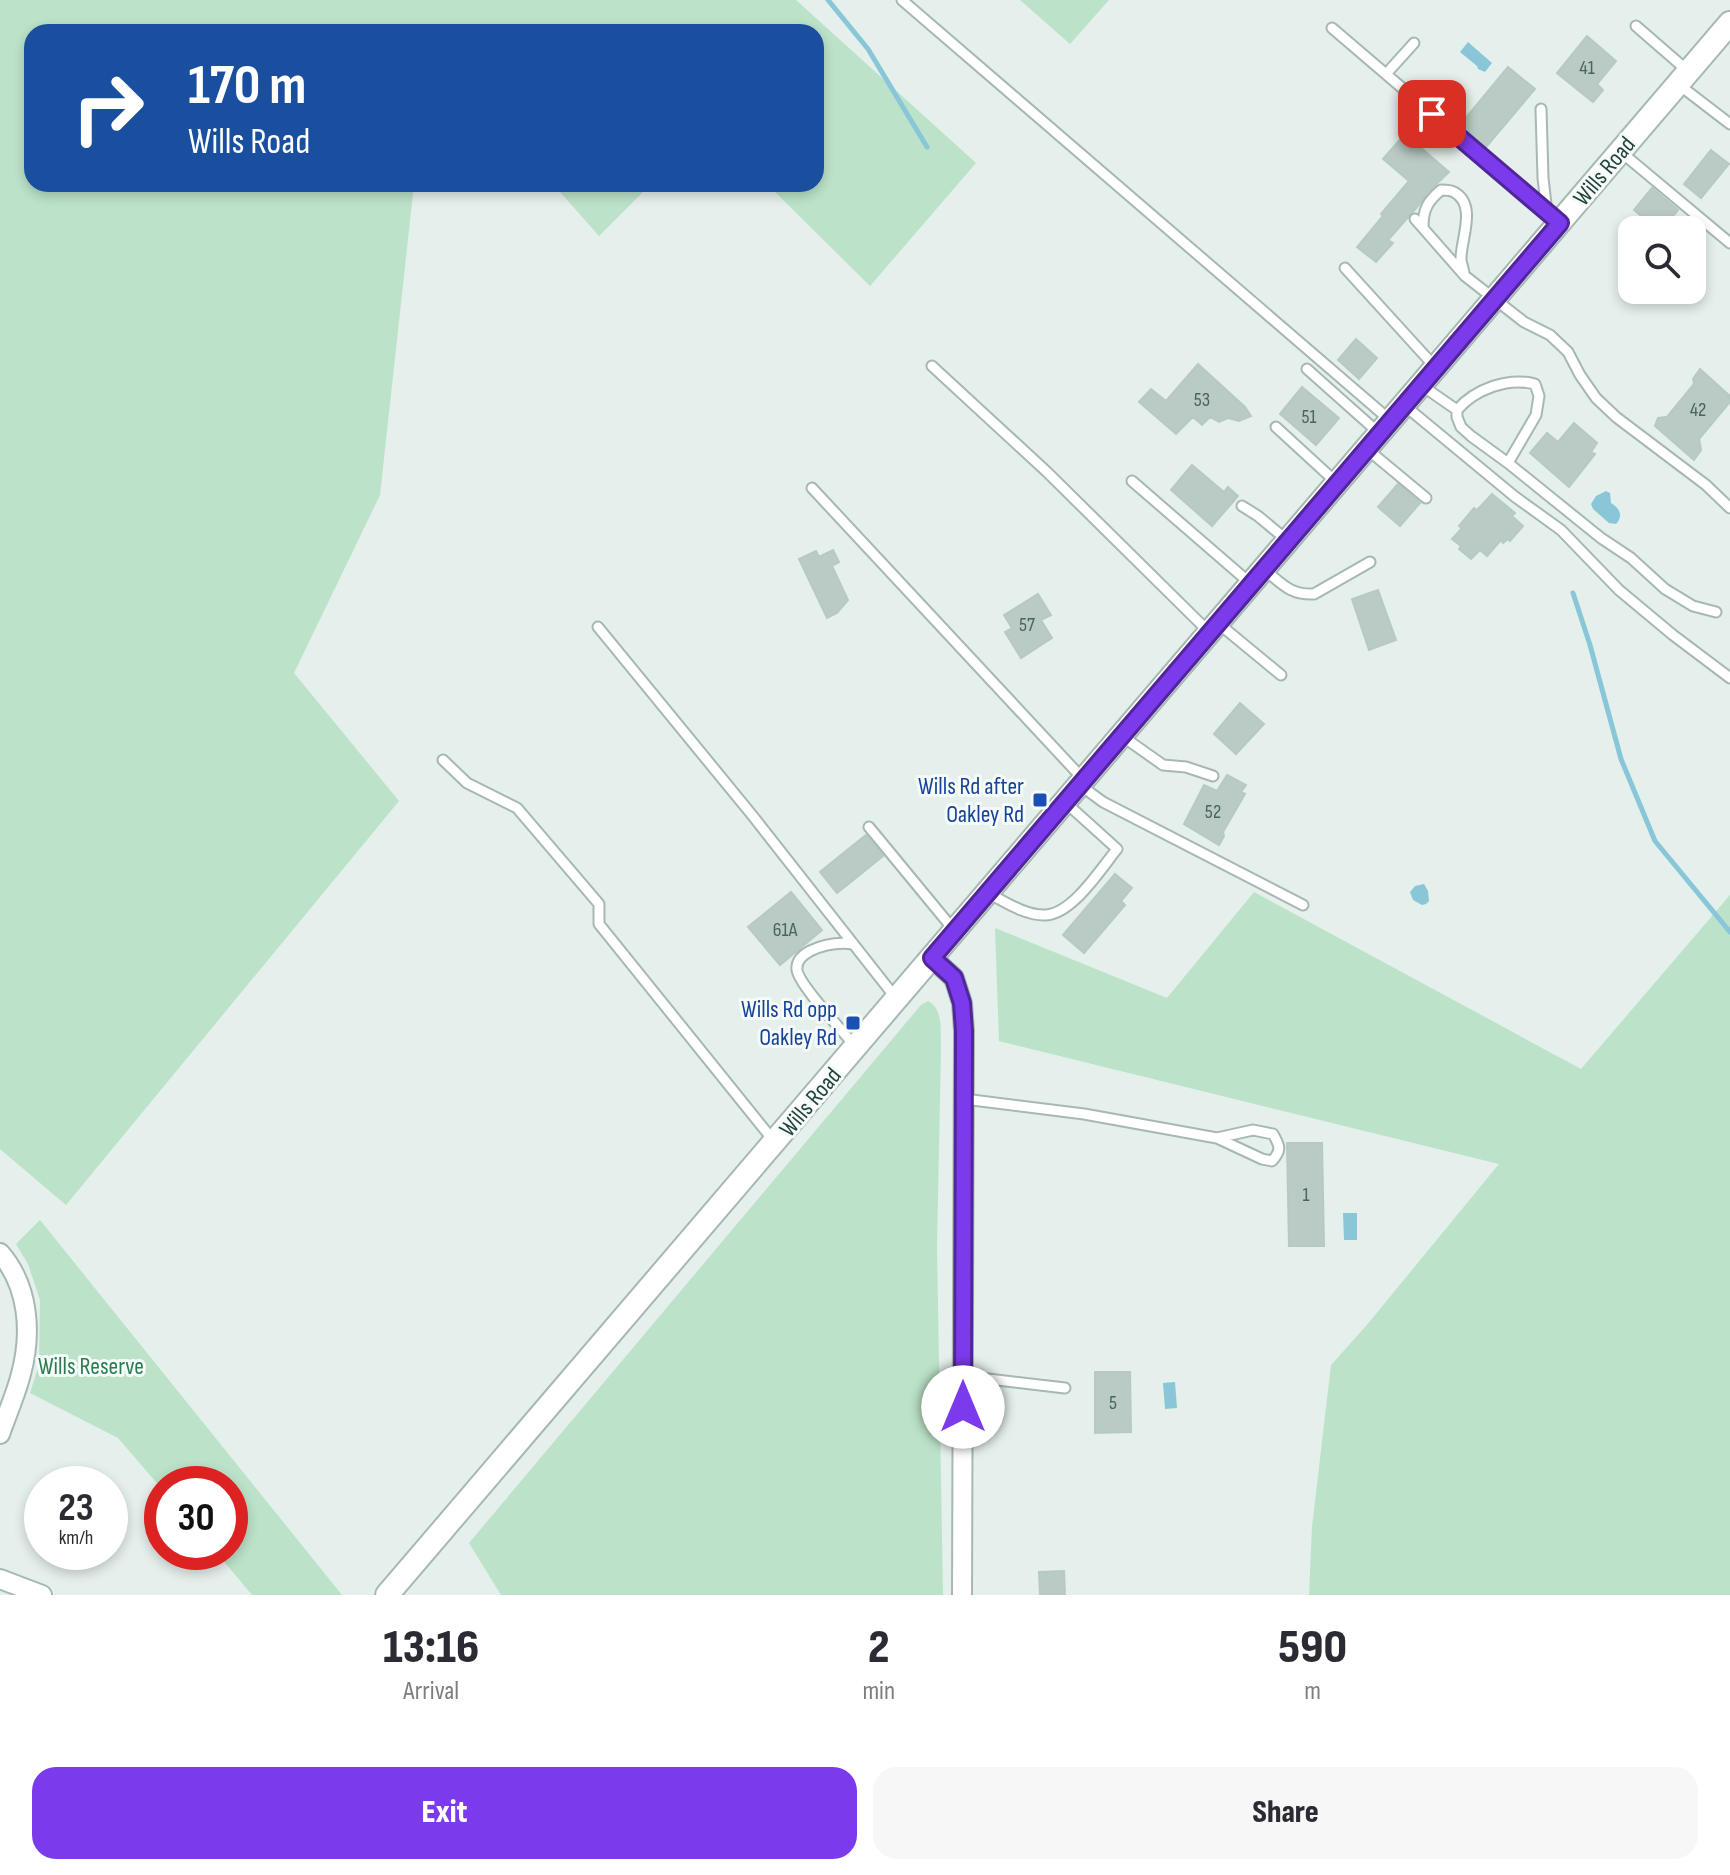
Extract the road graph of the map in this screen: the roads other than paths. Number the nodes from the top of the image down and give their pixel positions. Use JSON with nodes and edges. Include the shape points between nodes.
{"nodes":[{"id":1,"x":902,"y":0,"type":"edge"},
{"id":2,"x":1636,"y":26,"type":"dead end"},
{"id":3,"x":1332,"y":28,"type":"dead end"},
{"id":4,"x":1727,"y":33,"type":"edge"},
{"id":5,"x":1414,"y":43,"type":"dead end"},
{"id":6,"x":1386,"y":74,"type":"junction"},
{"id":7,"x":1683,"y":78,"type":"junction"},
{"id":8,"x":1541,"y":109,"type":"dead end"},
{"id":9,"x":1730,"y":124,"type":"edge"},
{"id":10,"x":1621,"y":152,"type":"junction"},
{"id":11,"x":1553,"y":218,"type":"junction"},
{"id":12,"x":1415,"y":219,"type":"dead end"},
{"id":13,"x":1423,"y":227,"type":"junction"},
{"id":14,"x":1730,"y":243,"type":"edge"},
{"id":15,"x":1345,"y":268,"type":"dead end"},
{"id":16,"x":1465,"y":276,"type":"junction"},
{"id":17,"x":1494,"y":300,"type":"junction"},
{"id":18,"x":932,"y":366,"type":"dead end"},
{"id":19,"x":1307,"y":369,"type":"dead end"},
{"id":20,"x":1428,"y":376,"type":"junction"},
{"id":21,"x":1457,"y":410,"type":"junction"},
{"id":22,"x":1276,"y":427,"type":"dead end"},
{"id":23,"x":1385,"y":427,"type":"junction"},
{"id":24,"x":1508,"y":463,"type":"junction"},
{"id":25,"x":1132,"y":481,"type":"dead end"},
{"id":26,"x":1337,"y":483,"type":"junction"},
{"id":27,"x":812,"y":488,"type":"dead end"},
{"id":28,"x":1426,"y":498,"type":"dead end"},
{"id":29,"x":1242,"y":506,"type":"dead end"},
{"id":30,"x":1730,"y":508,"type":"edge"},
{"id":31,"x":1288,"y":541,"type":"junction"},
{"id":32,"x":1370,"y":562,"type":"dead end"},
{"id":33,"x":1258,"y":576,"type":"junction"},
{"id":34,"x":1716,"y":612,"type":"dead end"},
{"id":35,"x":598,"y":627,"type":"dead end"},
{"id":36,"x":1214,"y":628,"type":"junction"},
{"id":37,"x":1281,"y":675,"type":"dead end"},
{"id":38,"x":1730,"y":678,"type":"edge"},
{"id":39,"x":1122,"y":736,"type":"junction"},
{"id":40,"x":443,"y":760,"type":"dead end"},
{"id":41,"x":1213,"y":776,"type":"dead end"},
{"id":42,"x":1082,"y":783,"type":"junction"},
{"id":43,"x":1065,"y":802,"type":"junction"},
{"id":44,"x":869,"y":827,"type":"dead end"},
{"id":45,"x":988,"y":893,"type":"junction"},
{"id":46,"x":1303,"y":905,"type":"dead end"},
{"id":47,"x":955,"y":932,"type":"junction"},
{"id":48,"x":853,"y":944,"type":"junction"},
{"id":49,"x":932,"y":958,"type":"junction"},
{"id":50,"x":897,"y":1000,"type":"junction"},
{"id":51,"x":856,"y":1048,"type":"junction"},
{"id":52,"x":964,"y":1099,"type":"junction"},
{"id":53,"x":1217,"y":1138,"type":"junction"},
{"id":54,"x":775,"y":1142,"type":"junction"},
{"id":55,"x":0,"y":1253,"type":"edge"},
{"id":56,"x":963,"y":1376,"type":"junction"},
{"id":57,"x":1065,"y":1388,"type":"dead end"},
{"id":58,"x":0,"y":1434,"type":"edge"},
{"id":59,"x":0,"y":1579,"type":"edge"},
{"id":60,"x":42,"y":1595,"type":"edge"},
{"id":61,"x":387,"y":1595,"type":"edge"},
{"id":62,"x":962,"y":1595,"type":"edge"}],
"edges":[{"from":1,"to":23,"type":"lane"},
{"from":2,"to":7,"type":"lane"},
{"from":3,"to":6,"type":"lane"},
{"from":4,"to":7,"type":"street","name":"Wills Road"},
{"from":5,"to":6,"type":"lane"},
{"from":6,"to":11,"type":"lane"},
{"from":7,"to":9,"type":"lane"},
{"from":7,"to":10,"type":"street","name":"Wills Road"},
{"from":8,"to":11,"type":"lane","via":[[1543,178]]},
{"from":10,"to":11,"type":"street","name":"Wills Road"},
{"from":10,"to":14,"type":"lane"},
{"from":11,"to":17,"type":"street","name":"Wills Road"},
{"from":12,"to":13,"type":"lane"},
{"from":13,"to":16,"type":"lane"},
{"from":13,"to":16,"type":"lane","via":[[1430,199],[1441,190],[1454,192],[1466,211],[1461,261]]},
{"from":15,"to":20,"type":"lane"},
{"from":16,"to":17,"type":"lane"},
{"from":17,"to":20,"type":"street","name":"Wills Road"},
{"from":17,"to":30,"type":"lane","via":[[1550,335],[1568,352],[1596,398]]},
{"from":18,"to":36,"type":"lane"},
{"from":19,"to":23,"type":"lane"},
{"from":20,"to":21,"type":"lane"},
{"from":20,"to":23,"type":"street","name":"Wills Road"},
{"from":21,"to":24,"type":"lane","via":[[1461,427]]},
{"from":21,"to":24,"type":"lane","via":[[1482,391],[1506,383],[1535,384],[1536,415]]},
{"from":22,"to":26,"type":"lane"},
{"from":23,"to":26,"type":"street","name":"Wills Road"},
{"from":23,"to":28,"type":"lane"},
{"from":23,"to":38,"type":"lane","via":[[1514,496],[1561,530],[1619,590]]},
{"from":24,"to":34,"type":"lane","via":[[1665,589]]},
{"from":25,"to":33,"type":"lane"},
{"from":26,"to":31,"type":"street","name":"Wills Road"},
{"from":27,"to":42,"type":"lane"},
{"from":29,"to":31,"type":"lane"},
{"from":31,"to":33,"type":"street","name":"Wills Road"},
{"from":32,"to":33,"type":"lane","via":[[1314,594],[1290,591]]},
{"from":33,"to":36,"type":"street","name":"Wills Road"},
{"from":35,"to":48,"type":"lane"},
{"from":36,"to":37,"type":"lane"},
{"from":36,"to":39,"type":"street","name":"Wills Road"},
{"from":39,"to":41,"type":"lane","via":[[1163,765]]},
{"from":39,"to":42,"type":"street","name":"Wills Road"},
{"from":40,"to":54,"type":"lane","via":[[467,783],[517,808],[599,904],[599,924]]},
{"from":42,"to":43,"type":"street","name":"Wills Road"},
{"from":42,"to":46,"type":"lane","via":[[1103,802]]},
{"from":43,"to":45,"type":"street","name":"Wills Road"},
{"from":43,"to":45,"type":"lane","via":[[1117,849],[1073,903],[1037,914]]},
{"from":44,"to":47,"type":"lane"},
{"from":45,"to":47,"type":"street","name":"Wills Road"},
{"from":47,"to":49,"type":"street","name":"Wills Road"},
{"from":48,"to":50,"type":"lane"},
{"from":48,"to":51,"type":"lane","via":[[830,943],[811,950],[797,962],[797,972]]},
{"from":49,"to":50,"type":"street","name":"Wills Road"},
{"from":49,"to":52,"type":"street","via":[[954,978],[962,1003]]},
{"from":50,"to":51,"type":"street","name":"Wills Road"},
{"from":51,"to":54,"type":"street","name":"Wills Road"},
{"from":52,"to":53,"type":"lane"},
{"from":52,"to":56,"type":"street"},
{"from":53,"to":53,"type":"lane","via":[[1253,1130],[1273,1134],[1278,1154],[1272,1161],[1262,1159]]},
{"from":54,"to":61,"type":"street","name":"Wills Road"},
{"from":55,"to":58,"type":"street","via":[[22,1289],[28,1326],[22,1373]]},
{"from":56,"to":57,"type":"lane"},
{"from":56,"to":62,"type":"street"},
{"from":59,"to":60,"type":"street"}]}
